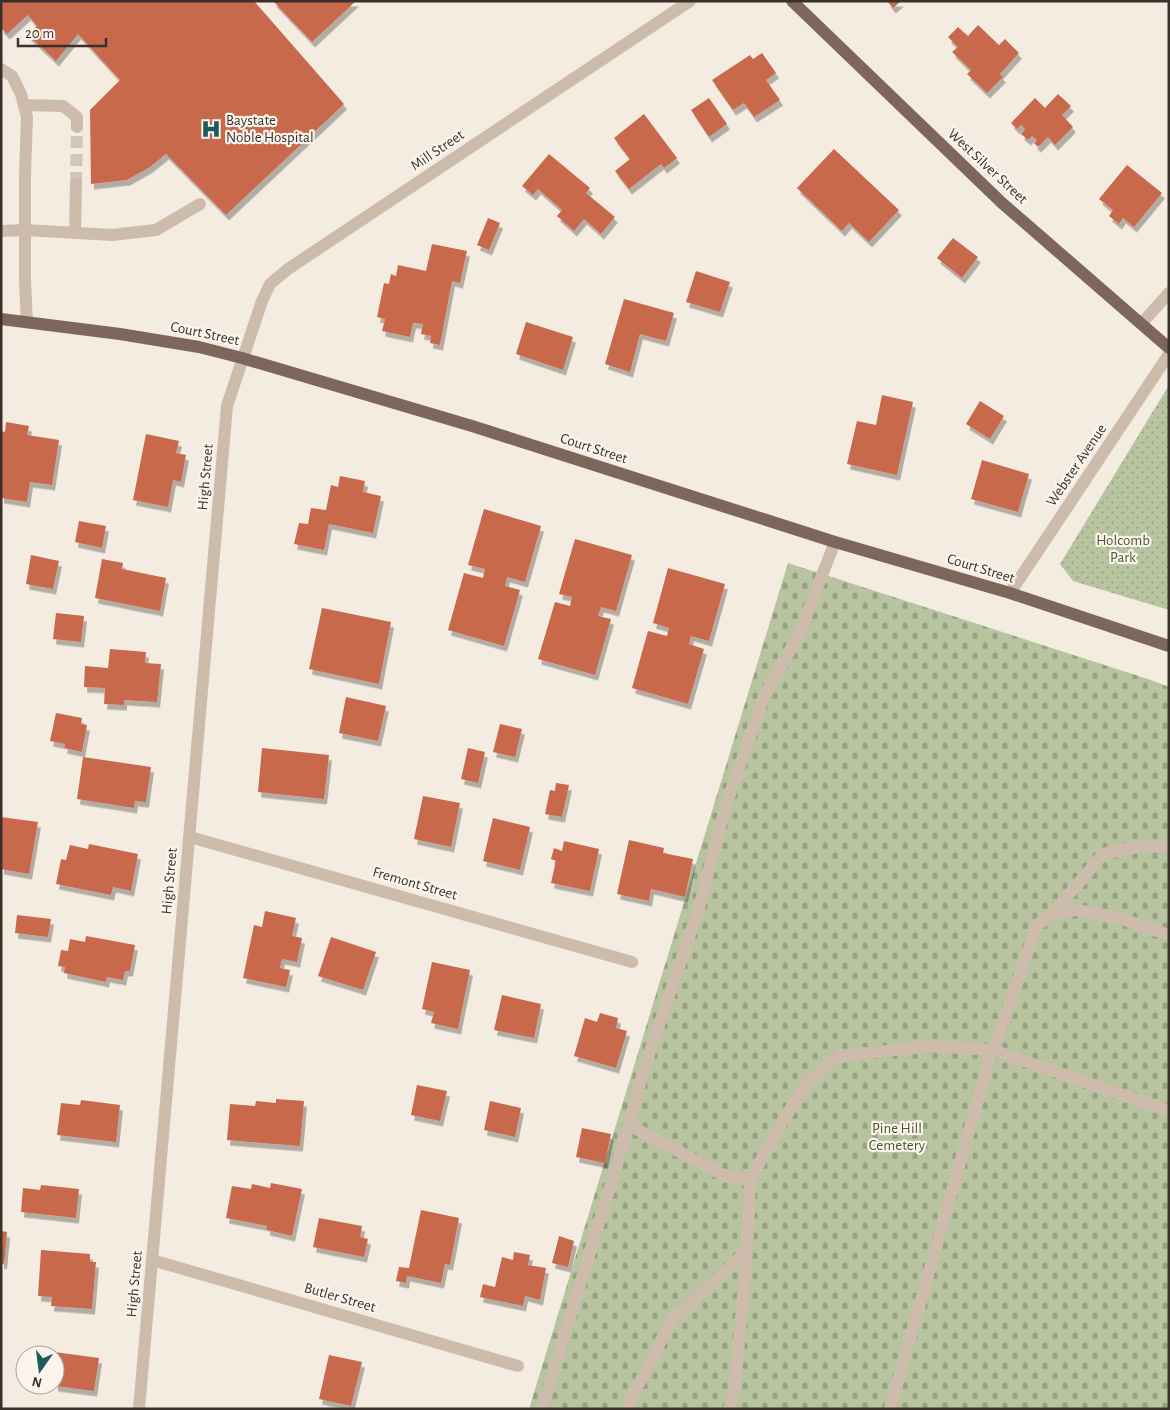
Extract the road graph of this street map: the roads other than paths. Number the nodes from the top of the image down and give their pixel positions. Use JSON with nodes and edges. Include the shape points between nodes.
{"nodes":[{"id":1,"x":690,"y":1,"type":"edge"},
{"id":2,"x":792,"y":1,"type":"edge"},
{"id":3,"x":1,"y":69,"type":"edge"},
{"id":4,"x":24,"y":105,"type":"junction"},
{"id":5,"x":77,"y":127,"type":"tunnel mouth"},
{"id":6,"x":76,"y":184,"type":"tunnel mouth"},
{"id":7,"x":200,"y":204,"type":"dead end"},
{"id":8,"x":24,"y":230,"type":"junction"},
{"id":9,"x":1,"y":231,"type":"edge"},
{"id":10,"x":75,"y":232,"type":"junction"},
{"id":11,"x":1169,"y":293,"type":"edge"},
{"id":12,"x":1,"y":319,"type":"edge"},
{"id":13,"x":28,"y":322,"type":"junction"},
{"id":14,"x":1142,"y":323,"type":"junction"},
{"id":15,"x":1169,"y":348,"type":"edge"},
{"id":16,"x":1169,"y":354,"type":"edge"},
{"id":17,"x":242,"y":358,"type":"junction"},
{"id":18,"x":835,"y":542,"type":"junction"},
{"id":19,"x":1010,"y":593,"type":"junction"},
{"id":20,"x":1169,"y":646,"type":"edge"},
{"id":21,"x":190,"y":837,"type":"junction"},
{"id":22,"x":1169,"y":848,"type":"edge"},
{"id":23,"x":1051,"y":916,"type":"junction"},
{"id":24,"x":1169,"y":935,"type":"edge"},
{"id":25,"x":632,"y":962,"type":"dead end"},
{"id":26,"x":992,"y":1050,"type":"junction"},
{"id":27,"x":1169,"y":1111,"type":"edge"},
{"id":28,"x":629,"y":1125,"type":"junction"},
{"id":29,"x":750,"y":1180,"type":"junction"},
{"id":30,"x":747,"y":1251,"type":"junction"},
{"id":31,"x":152,"y":1260,"type":"junction"},
{"id":32,"x":518,"y":1366,"type":"dead end"},
{"id":33,"x":139,"y":1409,"type":"edge"},
{"id":34,"x":542,"y":1409,"type":"edge"},
{"id":35,"x":626,"y":1409,"type":"edge"},
{"id":36,"x":729,"y":1409,"type":"edge"},
{"id":37,"x":890,"y":1409,"type":"edge"}],
"edges":[{"from":1,"to":17,"type":"street","name":"Mill Street","via":[[288,269],[270,284]]},
{"from":2,"to":14,"type":"main road","name":"West Silver Street","via":[[1002,203]]},
{"from":3,"to":4,"type":"street","via":[[12,76]]},
{"from":4,"to":5,"type":"street","via":[[63,106],[78,116]]},
{"from":4,"to":8,"type":"street","via":[[27,118]]},
{"from":6,"to":10,"type":"street"},
{"from":7,"to":10,"type":"street","via":[[156,230],[112,236]]},
{"from":8,"to":9,"type":"street"},
{"from":8,"to":10,"type":"street"},
{"from":8,"to":13,"type":"street"},
{"from":11,"to":14,"type":"street"},
{"from":12,"to":13,"type":"main road","name":"Court Street"},
{"from":13,"to":17,"type":"main road","name":"Court Street","via":[[198,347]]},
{"from":14,"to":15,"type":"main road","name":"West Silver Street"},
{"from":16,"to":19,"type":"street","name":"Webster Avenue"},
{"from":17,"to":18,"type":"main road","name":"Court Street","via":[[472,426]]},
{"from":17,"to":21,"type":"street","name":"High Street","via":[[227,406]]},
{"from":18,"to":19,"type":"main road","name":"Court Street"},
{"from":18,"to":28,"type":"street","via":[[799,634],[764,696],[725,808],[699,908]]},
{"from":19,"to":20,"type":"main road","name":"Court Street"},
{"from":21,"to":25,"type":"street","name":"Fremont Street"},
{"from":21,"to":31,"type":"street","name":"High Street"},
{"from":22,"to":23,"type":"street","via":[[1147,845],[1103,854]]},
{"from":23,"to":24,"type":"street","via":[[1077,910],[1119,918]]},
{"from":23,"to":26,"type":"street","via":[[1037,925]]},
{"from":26,"to":27,"type":"street"},
{"from":26,"to":29,"type":"street","via":[[932,1046],[840,1056],[808,1081]]},
{"from":26,"to":37,"type":"street"},
{"from":28,"to":29,"type":"street","via":[[725,1176]]},
{"from":28,"to":34,"type":"street"},
{"from":29,"to":30,"type":"street"},
{"from":30,"to":35,"type":"street","via":[[671,1321]]},
{"from":30,"to":36,"type":"street","via":[[735,1386]]},
{"from":31,"to":32,"type":"street","name":"Butler Street"},
{"from":31,"to":33,"type":"street","name":"High Street"}]}
